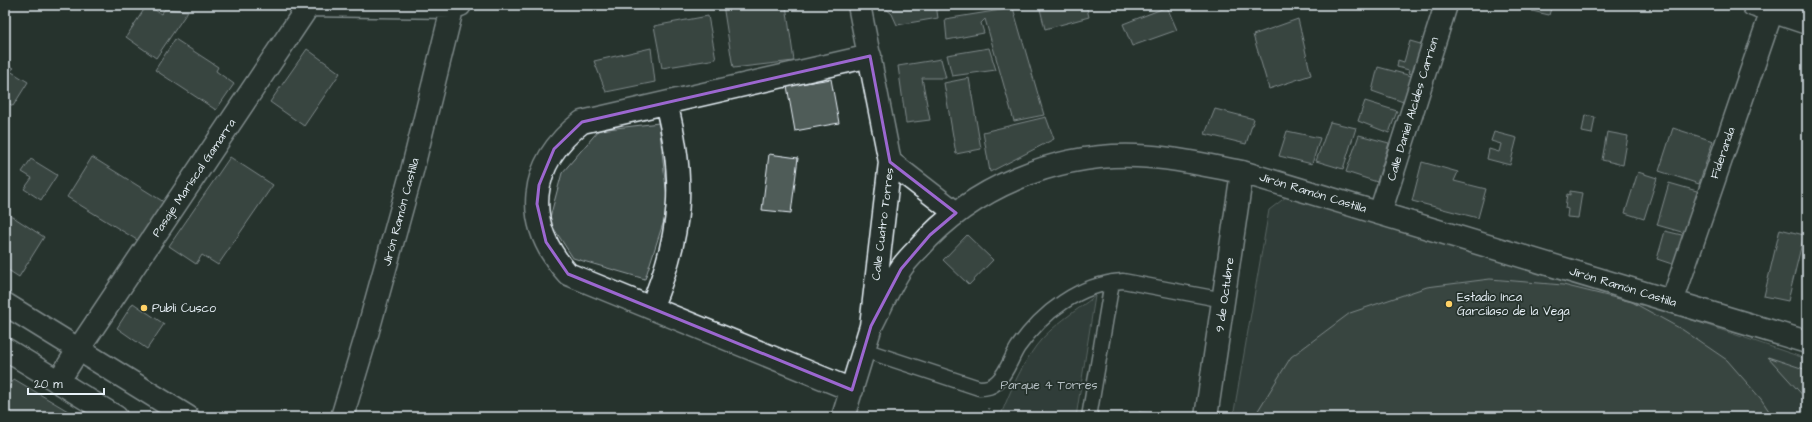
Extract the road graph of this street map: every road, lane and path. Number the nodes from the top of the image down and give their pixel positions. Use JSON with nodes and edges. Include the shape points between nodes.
{"nodes":[{"id":1,"x":304,"y":5,"type":"edge"},
{"id":2,"x":859,"y":5,"type":"edge"},
{"id":3,"x":1446,"y":5,"type":"edge"},
{"id":4,"x":309,"y":6,"type":"edge"},
{"id":5,"x":455,"y":6,"type":"edge"},
{"id":6,"x":1766,"y":7,"type":"edge"},
{"id":7,"x":1807,"y":23,"type":"edge"},
{"id":8,"x":870,"y":56,"type":"junction"},
{"id":9,"x":666,"y":102,"type":"junction"},
{"id":10,"x":890,"y":162,"type":"junction"},
{"id":11,"x":1242,"y":172,"type":"junction"},
{"id":12,"x":956,"y":213,"type":"junction"},
{"id":13,"x":1380,"y":213,"type":"junction"},
{"id":14,"x":1112,"y":282,"type":"junction"},
{"id":15,"x":1224,"y":300,"type":"junction"},
{"id":16,"x":1672,"y":302,"type":"junction"},
{"id":17,"x":5,"y":304,"type":"edge"},
{"id":18,"x":651,"y":308,"type":"junction"},
{"id":19,"x":871,"y":326,"type":"junction"},
{"id":20,"x":1807,"y":342,"type":"edge"},
{"id":21,"x":5,"y":349,"type":"edge"},
{"id":22,"x":78,"y":350,"type":"junction"},
{"id":23,"x":864,"y":350,"type":"junction"},
{"id":24,"x":58,"y":382,"type":"junction"},
{"id":25,"x":852,"y":390,"type":"junction"},
{"id":26,"x":116,"y":417,"type":"edge"},
{"id":27,"x":188,"y":417,"type":"edge"},
{"id":28,"x":342,"y":417,"type":"edge"},
{"id":29,"x":843,"y":417,"type":"edge"},
{"id":30,"x":1089,"y":417,"type":"edge"},
{"id":31,"x":1206,"y":417,"type":"edge"}],
"edges":[{"from":1,"to":4,"type":"street"},
{"from":2,"to":8,"type":"street","name":"Calle Cuatro Torres"},
{"from":3,"to":13,"type":"street","name":"Calle Daniel Alcides Carrion"},
{"from":4,"to":5,"type":"street"},
{"from":4,"to":22,"type":"street","name":"Pasaje Mariscal Gamarra"},
{"from":5,"to":28,"type":"street","name":"Jirón Ramón Castilla","via":[[412,171]]},
{"from":6,"to":7,"type":"street"},
{"from":6,"to":16,"type":"street","name":"Fideranda"},
{"from":8,"to":9,"type":"street"},
{"from":8,"to":10,"type":"street","name":"Calle Cuatro Torres"},
{"from":9,"to":18,"type":"street","via":[[678,162],[678,214],[672,251]]},
{"from":9,"to":18,"type":"street","via":[[582,122],[554,149],[539,184],[537,204],[539,224],[546,242],[555,260],[568,274]]},
{"from":10,"to":12,"type":"street"},
{"from":10,"to":19,"type":"street","name":"Calle Cuatro Torres"},
{"from":11,"to":12,"type":"street","name":"Jirón Ramón Castilla","via":[[1138,156],[1092,158],[1050,166],[1004,184]]},
{"from":11,"to":13,"type":"street","name":"Jirón Ramón Castilla"},
{"from":11,"to":15,"type":"street","name":"9 de Octubre"},
{"from":12,"to":19,"type":"street","name":"Jirón Ramón Castilla","via":[[930,235],[901,269]]},
{"from":13,"to":16,"type":"street","name":"Jirón Ramón Castilla"},
{"from":14,"to":15,"type":"lane","via":[[1123,281]]},
{"from":14,"to":23,"type":"lane","via":[[1089,287],[1062,302],[1018,347],[998,381],[989,388],[979,388]]},
{"from":14,"to":30,"type":"lane"},
{"from":15,"to":31,"type":"street","name":"9 de Octubre"},
{"from":16,"to":20,"type":"street","name":"Jirón Ramón Castilla"},
{"from":17,"to":22,"type":"street"},
{"from":18,"to":25,"type":"street"},
{"from":19,"to":23,"type":"street","name":"Calle Cuatro Torres"},
{"from":21,"to":24,"type":"street"},
{"from":22,"to":24,"type":"street","name":"Pasaje Mariscal Gamarra"},
{"from":22,"to":27,"type":"street"},
{"from":23,"to":25,"type":"street","name":"Calle Cuatro Torres"},
{"from":24,"to":26,"type":"street"},
{"from":25,"to":29,"type":"street","name":"Calle Cuatro Torres"}]}
